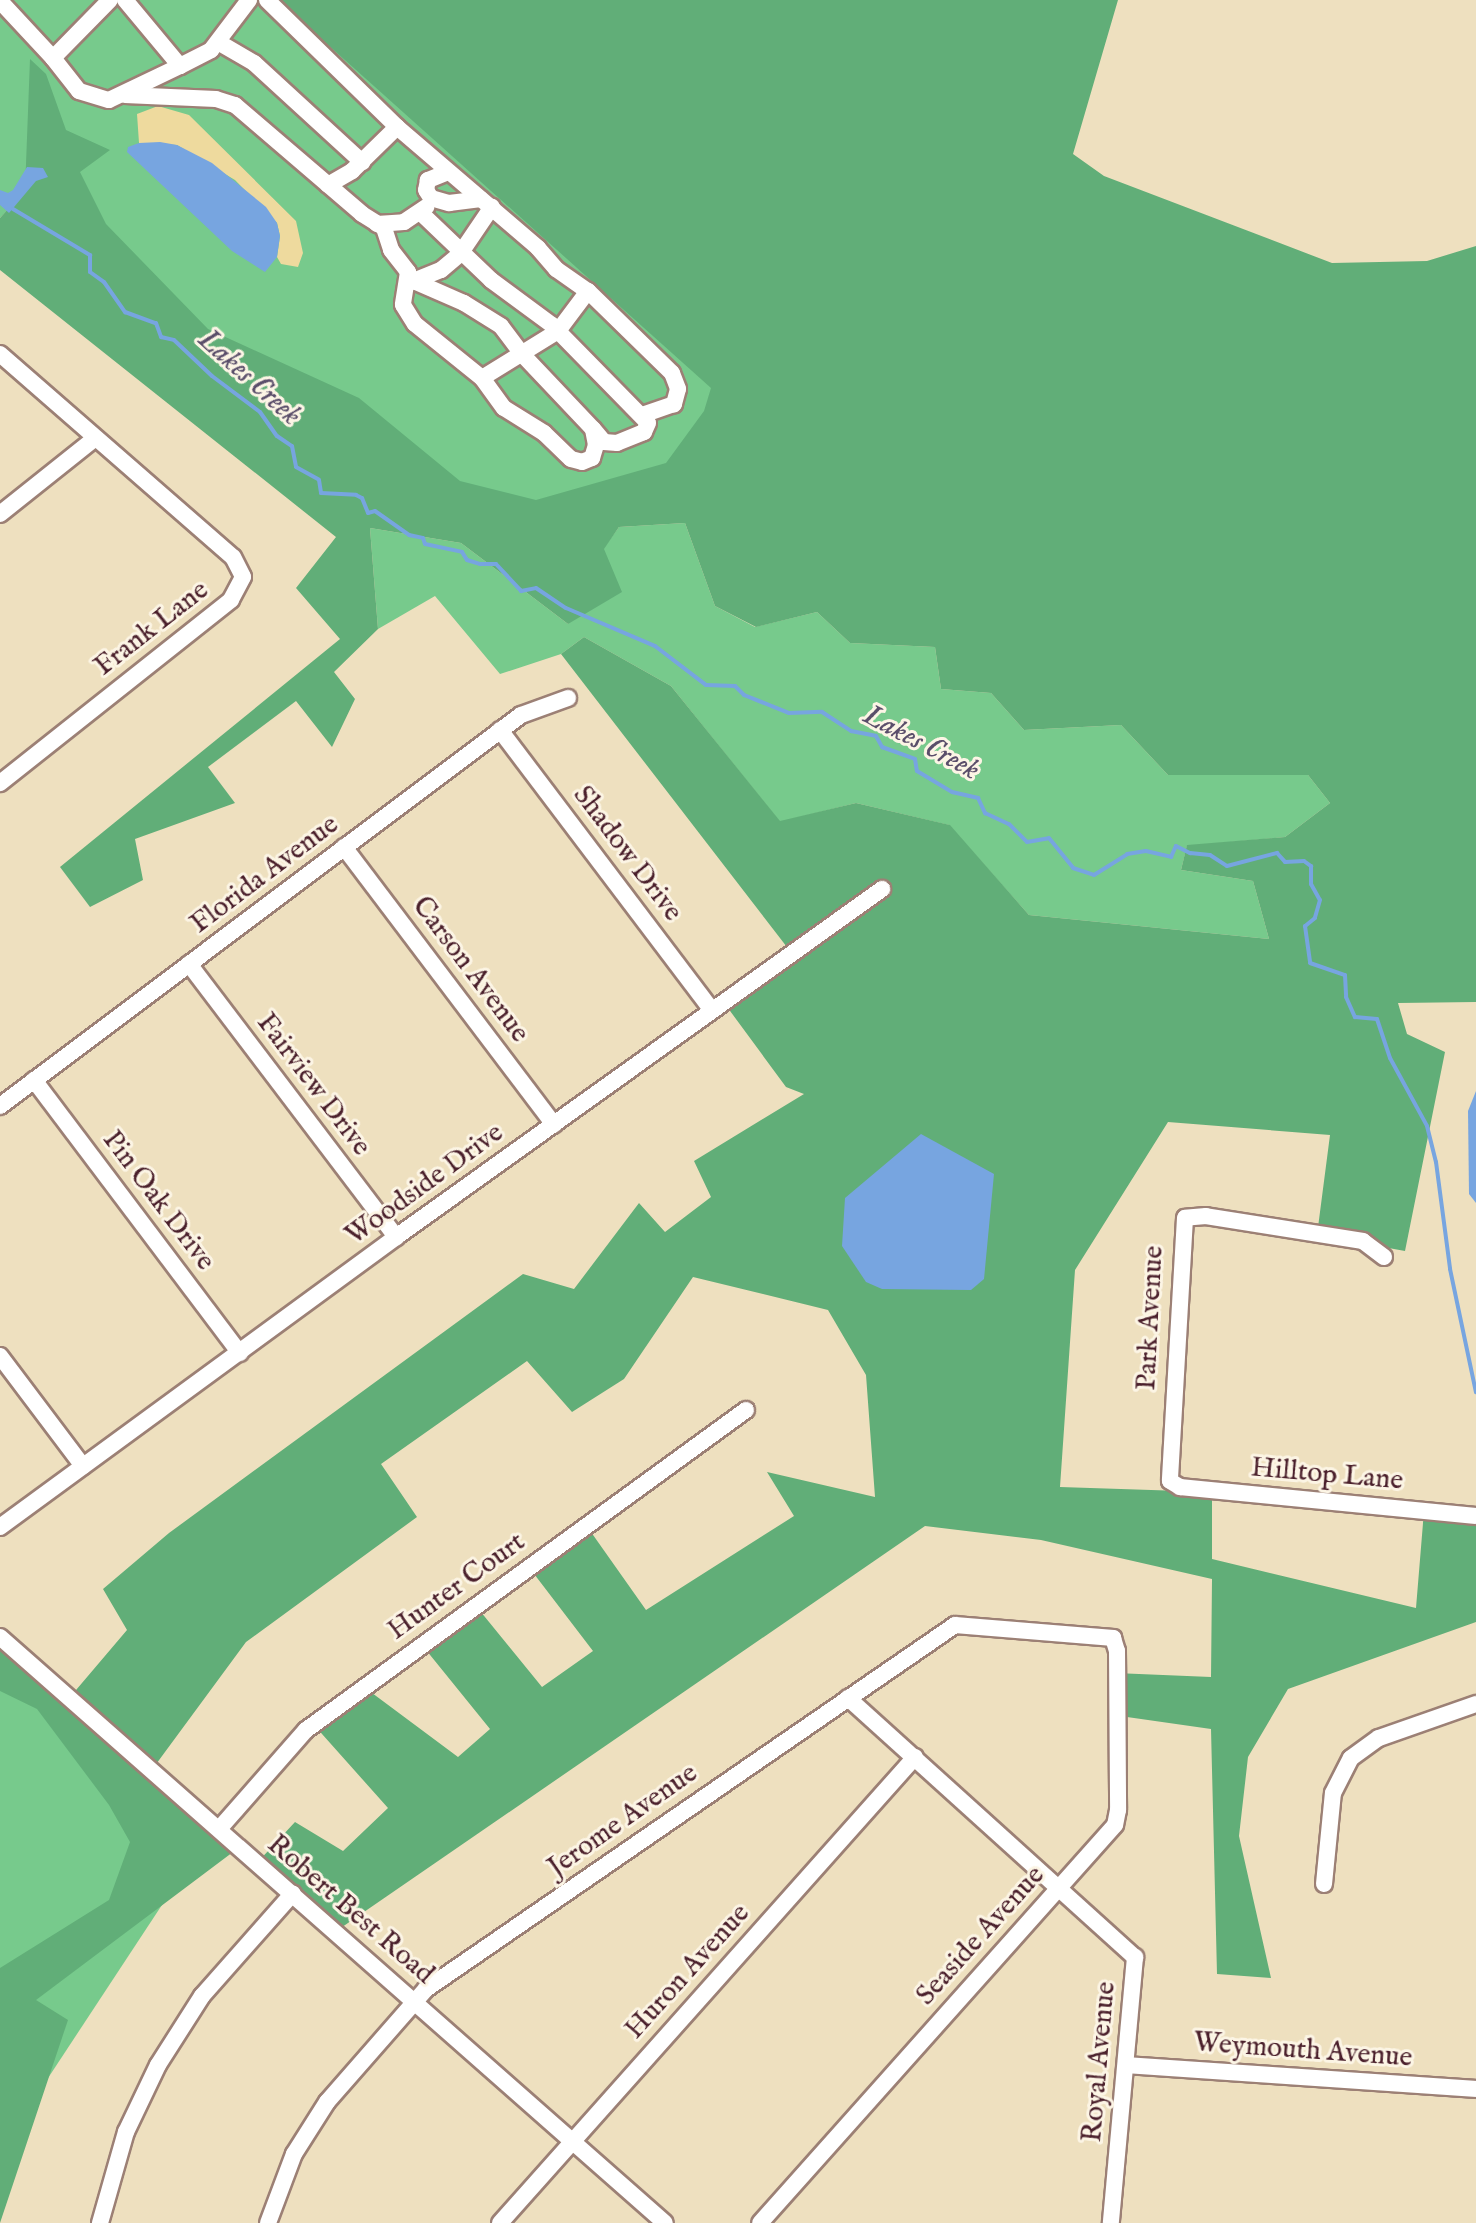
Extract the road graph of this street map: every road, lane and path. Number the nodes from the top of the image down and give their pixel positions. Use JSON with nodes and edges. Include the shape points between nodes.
{"nodes":[{"id":1,"x":110,"y":0,"type":"edge"},
{"id":2,"x":125,"y":0,"type":"edge"},
{"id":3,"x":249,"y":0,"type":"edge"},
{"id":4,"x":267,"y":0,"type":"edge"},
{"id":5,"x":0,"y":1,"type":"edge"},
{"id":6,"x":218,"y":42,"type":"junction"},
{"id":7,"x":53,"y":58,"type":"junction"},
{"id":8,"x":180,"y":66,"type":"junction"},
{"id":9,"x":125,"y":95,"type":"junction"},
{"id":10,"x":397,"y":127,"type":"junction"},
{"id":11,"x":362,"y":162,"type":"junction"},
{"id":12,"x":448,"y":172,"type":"junction"},
{"id":13,"x":328,"y":185,"type":"junction"},
{"id":14,"x":431,"y":198,"type":"junction"},
{"id":15,"x":486,"y":203,"type":"junction"},
{"id":16,"x":421,"y":213,"type":"junction"},
{"id":17,"x":377,"y":224,"type":"junction"},
{"id":18,"x":460,"y":254,"type":"junction"},
{"id":19,"x":412,"y":282,"type":"junction"},
{"id":20,"x":588,"y":291,"type":"junction"},
{"id":21,"x":558,"y":331,"type":"junction"},
{"id":22,"x":0,"y":354,"type":"edge"},
{"id":23,"x":522,"y":354,"type":"junction"},
{"id":24,"x":482,"y":378,"type":"junction"},
{"id":25,"x":642,"y":415,"type":"junction"},
{"id":26,"x":593,"y":429,"type":"junction"},
{"id":27,"x":94,"y":439,"type":"junction"},
{"id":28,"x":0,"y":514,"type":"edge"},
{"id":29,"x":568,"y":698,"type":"dead end"},
{"id":30,"x":500,"y":730,"type":"junction"},
{"id":31,"x":0,"y":783,"type":"edge"},
{"id":32,"x":344,"y":847,"type":"junction"},
{"id":33,"x":882,"y":889,"type":"dead end"},
{"id":34,"x":189,"y":964,"type":"junction"},
{"id":35,"x":712,"y":1010,"type":"junction"},
{"id":36,"x":34,"y":1080,"type":"junction"},
{"id":37,"x":0,"y":1106,"type":"edge"},
{"id":38,"x":554,"y":1125,"type":"junction"},
{"id":39,"x":396,"y":1237,"type":"junction"},
{"id":40,"x":1384,"y":1257,"type":"dead end"},
{"id":41,"x":240,"y":1353,"type":"junction"},
{"id":42,"x":0,"y":1356,"type":"edge"},
{"id":43,"x":746,"y":1410,"type":"dead end"},
{"id":44,"x":83,"y":1466,"type":"junction"},
{"id":45,"x":1174,"y":1485,"type":"joint"},
{"id":46,"x":1476,"y":1516,"type":"edge"},
{"id":47,"x":0,"y":1527,"type":"edge"},
{"id":48,"x":0,"y":1637,"type":"edge"},
{"id":49,"x":1113,"y":1638,"type":"joint"},
{"id":50,"x":848,"y":1698,"type":"junction"},
{"id":51,"x":1476,"y":1704,"type":"edge"},
{"id":52,"x":915,"y":1757,"type":"junction"},
{"id":53,"x":219,"y":1829,"type":"junction"},
{"id":54,"x":1324,"y":1884,"type":"dead end"},
{"id":55,"x":1061,"y":1887,"type":"junction"},
{"id":56,"x":293,"y":1893,"type":"junction"},
{"id":57,"x":415,"y":2001,"type":"junction"},
{"id":58,"x":1126,"y":2065,"type":"junction"},
{"id":59,"x":1476,"y":2089,"type":"edge"},
{"id":60,"x":572,"y":2141,"type":"junction"},
{"id":61,"x":100,"y":2223,"type":"edge"},
{"id":62,"x":268,"y":2223,"type":"edge"},
{"id":63,"x":500,"y":2223,"type":"edge"},
{"id":64,"x":665,"y":2223,"type":"edge"},
{"id":65,"x":760,"y":2223,"type":"edge"},
{"id":66,"x":1111,"y":2223,"type":"edge"}],
"edges":[{"from":1,"to":7,"type":"street"},
{"from":2,"to":8,"type":"street"},
{"from":3,"to":6,"type":"street"},
{"from":4,"to":10,"type":"street"},
{"from":5,"to":7,"type":"street"},
{"from":6,"to":8,"type":"street"},
{"from":6,"to":11,"type":"street","via":[[254,63]]},
{"from":7,"to":9,"type":"street","via":[[70,83],[88,96],[115,100]]},
{"from":8,"to":9,"type":"street"},
{"from":9,"to":13,"type":"street","via":[[228,101]]},
{"from":10,"to":11,"type":"street"},
{"from":10,"to":12,"type":"street"},
{"from":11,"to":13,"type":"street"},
{"from":12,"to":14,"type":"street","via":[[428,180]]},
{"from":12,"to":15,"type":"street"},
{"from":13,"to":17,"type":"street"},
{"from":14,"to":15,"type":"street"},
{"from":14,"to":16,"type":"street"},
{"from":15,"to":18,"type":"street"},
{"from":15,"to":20,"type":"street","via":[[556,269]]},
{"from":16,"to":17,"type":"street","via":[[404,222]]},
{"from":16,"to":18,"type":"street"},
{"from":17,"to":19,"type":"street"},
{"from":18,"to":19,"type":"street","via":[[441,270]]},
{"from":18,"to":21,"type":"street"},
{"from":19,"to":23,"type":"street","via":[[492,319]]},
{"from":19,"to":24,"type":"street","via":[[403,305],[408,315]]},
{"from":20,"to":21,"type":"street"},
{"from":20,"to":25,"type":"street","via":[[676,378],[672,406]]},
{"from":21,"to":23,"type":"street"},
{"from":21,"to":25,"type":"street"},
{"from":22,"to":27,"type":"street"},
{"from":23,"to":24,"type":"street"},
{"from":23,"to":26,"type":"street"},
{"from":24,"to":26,"type":"street","via":[[504,408],[544,433],[574,461],[593,456]]},
{"from":25,"to":26,"type":"street","via":[[646,430],[622,442],[604,442]]},
{"from":27,"to":28,"type":"street"},
{"from":27,"to":31,"type":"street","name":"Frank Lane","via":[[233,557],[242,569],[241,585],[231,600]]},
{"from":29,"to":30,"type":"street","name":"Florida Avenue","via":[[521,715]]},
{"from":30,"to":32,"type":"street","name":"Florida Avenue"},
{"from":30,"to":35,"type":"street","name":"Shadow Drive"},
{"from":32,"to":34,"type":"street","name":"Florida Avenue"},
{"from":32,"to":38,"type":"street","name":"Carson Avenue"},
{"from":33,"to":35,"type":"street","name":"Woodside Drive"},
{"from":34,"to":36,"type":"street","name":"Florida Avenue"},
{"from":34,"to":39,"type":"street","name":"Fairview Drive"},
{"from":35,"to":38,"type":"street","name":"Woodside Drive"},
{"from":36,"to":37,"type":"street","name":"Florida Avenue"},
{"from":36,"to":41,"type":"street","name":"Pin Oak Drive"},
{"from":38,"to":39,"type":"street","name":"Woodside Drive"},
{"from":39,"to":41,"type":"street","name":"Woodside Drive"},
{"from":40,"to":45,"type":"street","name":"Park Avenue","via":[[1363,1241],[1206,1216],[1185,1218],[1168,1470]]},
{"from":41,"to":44,"type":"street","name":"Woodside Drive"},
{"from":42,"to":44,"type":"street"},
{"from":43,"to":53,"type":"street","name":"Hunter Court","via":[[306,1730]]},
{"from":44,"to":47,"type":"street","name":"Woodside Drive"},
{"from":45,"to":46,"type":"street","name":"Hilltop Lane"},
{"from":48,"to":53,"type":"street","name":"Robert Best Road"},
{"from":49,"to":50,"type":"street","name":"Jerome Avenue","via":[[960,1623]]},
{"from":49,"to":55,"type":"street","name":"Seaside Avenue","via":[[1117,1820]]},
{"from":50,"to":52,"type":"street","name":"Royal Avenue"},
{"from":50,"to":57,"type":"street","name":"Jerome Avenue"},
{"from":51,"to":54,"type":"street","via":[[1379,1738],[1351,1758],[1333,1793]]},
{"from":52,"to":55,"type":"street","name":"Royal Avenue"},
{"from":52,"to":60,"type":"street","name":"Huron Avenue"},
{"from":53,"to":56,"type":"street","name":"Robert Best Road"},
{"from":55,"to":58,"type":"street","name":"Royal Avenue","via":[[1135,1957]]},
{"from":55,"to":65,"type":"street","name":"Seaside Avenue"},
{"from":56,"to":57,"type":"street","name":"Robert Best Road"},
{"from":56,"to":61,"type":"street","via":[[202,1996],[158,2065],[126,2132]]},
{"from":57,"to":60,"type":"street","name":"Robert Best Road"},
{"from":57,"to":62,"type":"street","name":"Jerome Avenue","via":[[340,2084],[306,2133]]},
{"from":58,"to":59,"type":"street","name":"Weymouth Avenue"},
{"from":58,"to":66,"type":"street","name":"Royal Avenue"},
{"from":60,"to":63,"type":"street","name":"Huron Avenue"},
{"from":60,"to":64,"type":"street","name":"Robert Best Road"}]}
